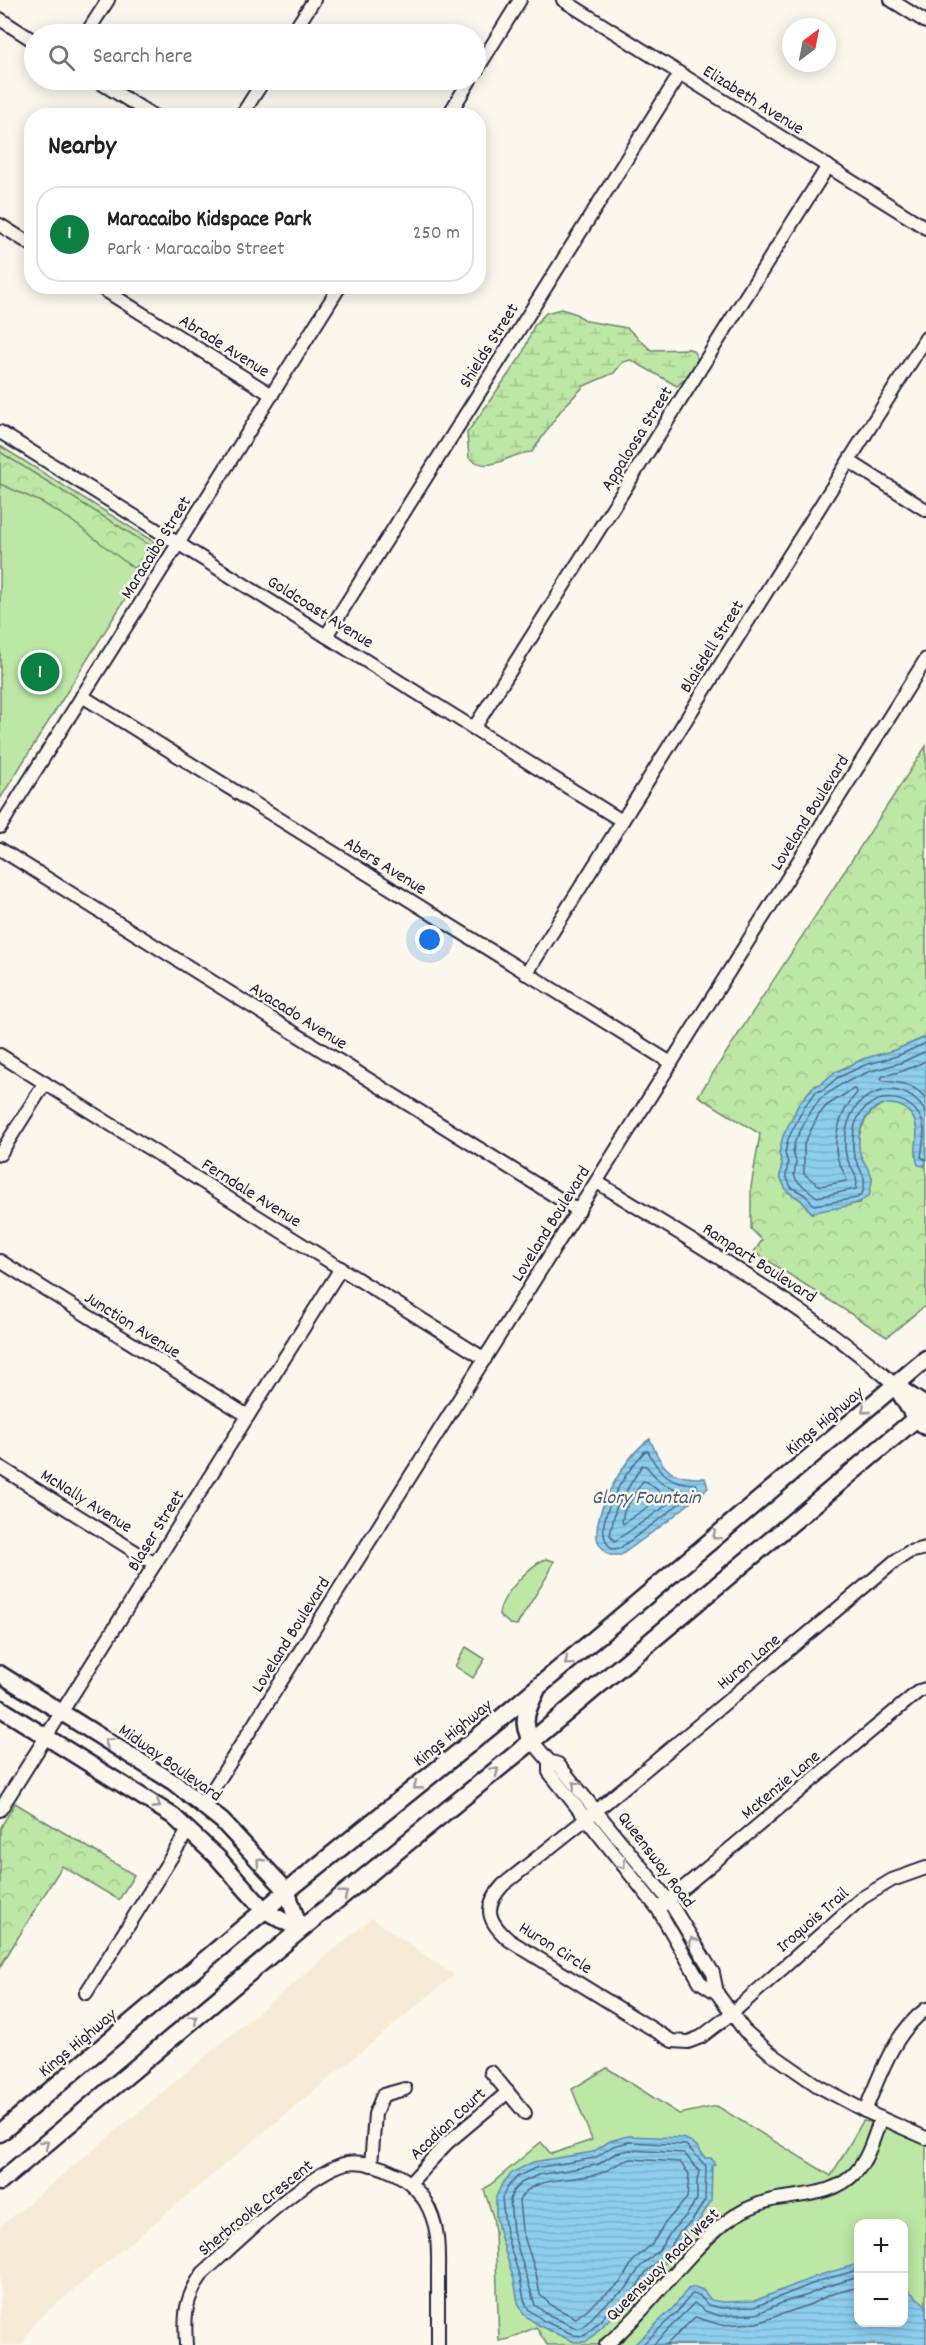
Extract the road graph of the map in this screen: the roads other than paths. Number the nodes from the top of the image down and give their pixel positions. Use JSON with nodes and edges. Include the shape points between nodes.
{"nodes":[{"id":1,"x":108,"y":0,"type":"edge"},
{"id":2,"x":314,"y":0,"type":"edge"},
{"id":3,"x":520,"y":0,"type":"edge"},
{"id":4,"x":563,"y":0,"type":"edge"},
{"id":5,"x":891,"y":0,"type":"edge"},
{"id":6,"x":0,"y":19,"type":"edge"},
{"id":7,"x":926,"y":22,"type":"edge"},
{"id":8,"x":92,"y":24,"type":"edge"},
{"id":9,"x":298,"y":24,"type":"edge"},
{"id":10,"x":24,"y":35,"type":"edge"},
{"id":11,"x":486,"y":55,"type":"edge"},
{"id":12,"x":680,"y":74,"type":"junction"},
{"id":13,"x":112,"y":90,"type":"edge"},
{"id":14,"x":258,"y":90,"type":"edge"},
{"id":15,"x":464,"y":90,"type":"edge"},
{"id":16,"x":141,"y":108,"type":"edge"},
{"id":17,"x":246,"y":108,"type":"edge"},
{"id":18,"x":453,"y":108,"type":"edge"},
{"id":19,"x":828,"y":166,"type":"junction"},
{"id":20,"x":0,"y":225,"type":"edge"},
{"id":21,"x":926,"y":228,"type":"edge"},
{"id":22,"x":24,"y":240,"type":"edge"},
{"id":23,"x":111,"y":294,"type":"edge"},
{"id":24,"x":335,"y":294,"type":"edge"},
{"id":25,"x":926,"y":338,"type":"edge"},
{"id":26,"x":272,"y":395,"type":"junction"},
{"id":27,"x":0,"y":432,"type":"edge"},
{"id":28,"x":849,"y":461,"type":"junction"},
{"id":29,"x":926,"y":510,"type":"edge"},
{"id":30,"x":178,"y":543,"type":"junction"},
{"id":31,"x":326,"y":636,"type":"junction"},
{"id":32,"x":926,"y":659,"type":"edge"},
{"id":33,"x":82,"y":696,"type":"junction"},
{"id":34,"x":474,"y":728,"type":"junction"},
{"id":35,"x":622,"y":821,"type":"junction"},
{"id":36,"x":0,"y":827,"type":"edge"},
{"id":37,"x":0,"y":849,"type":"edge"},
{"id":38,"x":526,"y":974,"type":"junction"},
{"id":39,"x":0,"y":1055,"type":"edge"},
{"id":40,"x":671,"y":1063,"type":"junction"},
{"id":41,"x":45,"y":1083,"type":"junction"},
{"id":42,"x":0,"y":1154,"type":"edge"},
{"id":43,"x":597,"y":1182,"type":"junction"},
{"id":44,"x":579,"y":1211,"type":"junction"},
{"id":45,"x":0,"y":1261,"type":"edge"},
{"id":46,"x":341,"y":1268,"type":"junction"},
{"id":47,"x":485,"y":1359,"type":"junction"},
{"id":48,"x":926,"y":1359,"type":"edge"},
{"id":49,"x":895,"y":1385,"type":"junction"},
{"id":50,"x":923,"y":1415,"type":"edge"},
{"id":51,"x":248,"y":1416,"type":"junction"},
{"id":52,"x":0,"y":1467,"type":"edge"},
{"id":53,"x":926,"y":1548,"type":"edge"},
{"id":54,"x":155,"y":1564,"type":"junction"},
{"id":55,"x":0,"y":1674,"type":"edge"},
{"id":56,"x":538,"y":1688,"type":"junction"},
{"id":57,"x":926,"y":1689,"type":"edge"},
{"id":58,"x":0,"y":1708,"type":"edge"},
{"id":59,"x":61,"y":1713,"type":"junction"},
{"id":60,"x":46,"y":1737,"type":"junction"},
{"id":61,"x":532,"y":1742,"type":"junction"},
{"id":62,"x":549,"y":1761,"type":"junction"},
{"id":63,"x":203,"y":1805,"type":"junction"},
{"id":64,"x":0,"y":1810,"type":"edge"},
{"id":65,"x":597,"y":1810,"type":"junction"},
{"id":66,"x":584,"y":1821,"type":"junction"},
{"id":67,"x":189,"y":1829,"type":"junction"},
{"id":68,"x":926,"y":1868,"type":"edge"},
{"id":69,"x":286,"y":1891,"type":"junction"},
{"id":70,"x":669,"y":1901,"type":"junction"},
{"id":71,"x":658,"y":1909,"type":"junction"},
{"id":72,"x":264,"y":1910,"type":"junction"},
{"id":73,"x":300,"y":1929,"type":"junction"},
{"id":74,"x":86,"y":1993,"type":"dead end"},
{"id":75,"x":717,"y":1994,"type":"junction"},
{"id":76,"x":926,"y":2009,"type":"edge"},
{"id":77,"x":731,"y":2014,"type":"junction"},
{"id":78,"x":491,"y":2072,"type":"dead end"},
{"id":79,"x":405,"y":2089,"type":"dead end"},
{"id":80,"x":508,"y":2092,"type":"junction"},
{"id":81,"x":865,"y":2111,"type":"junction"},
{"id":82,"x":525,"y":2114,"type":"dead end"},
{"id":83,"x":881,"y":2118,"type":"junction"},
{"id":84,"x":0,"y":2133,"type":"edge"},
{"id":85,"x":926,"y":2138,"type":"edge"},
{"id":86,"x":371,"y":2165,"type":"junction"},
{"id":87,"x":0,"y":2182,"type":"edge"},
{"id":88,"x":411,"y":2182,"type":"junction"},
{"id":89,"x":186,"y":2345,"type":"edge"},
{"id":90,"x":438,"y":2345,"type":"edge"},
{"id":91,"x":606,"y":2345,"type":"edge"}],
"edges":[{"from":1,"to":8,"type":"street"},
{"from":2,"to":9,"type":"street"},
{"from":3,"to":11,"type":"street"},
{"from":4,"to":12,"type":"street","name":"Elizabeth Avenue"},
{"from":5,"to":7,"type":"street"},
{"from":6,"to":10,"type":"street"},
{"from":12,"to":19,"type":"street","name":"Elizabeth Avenue"},
{"from":12,"to":31,"type":"street","name":"Shields Street"},
{"from":13,"to":16,"type":"street"},
{"from":14,"to":17,"type":"street"},
{"from":15,"to":18,"type":"street"},
{"from":19,"to":21,"type":"street","name":"Elizabeth Avenue"},
{"from":19,"to":34,"type":"street","name":"Appaloosa Street"},
{"from":20,"to":22,"type":"street"},
{"from":23,"to":26,"type":"street","name":"Abrade Avenue"},
{"from":24,"to":26,"type":"street","name":"Maracaibo Street"},
{"from":25,"to":28,"type":"street","name":"Blaisdell Street"},
{"from":26,"to":30,"type":"street","name":"Maracaibo Street"},
{"from":27,"to":30,"type":"street","name":"Goldcoast Avenue"},
{"from":28,"to":29,"type":"street"},
{"from":28,"to":35,"type":"street","name":"Blaisdell Street"},
{"from":30,"to":31,"type":"street","name":"Goldcoast Avenue"},
{"from":30,"to":33,"type":"street","name":"Maracaibo Street"},
{"from":31,"to":34,"type":"street","name":"Goldcoast Avenue"},
{"from":32,"to":40,"type":"street","name":"Loveland Boulevard"},
{"from":33,"to":36,"type":"street","name":"Maracaibo Street"},
{"from":33,"to":38,"type":"street","name":"Abers Avenue"},
{"from":34,"to":35,"type":"street","name":"Goldcoast Avenue"},
{"from":35,"to":38,"type":"street","name":"Blaisdell Street"},
{"from":37,"to":44,"type":"street","name":"Avacado Avenue"},
{"from":38,"to":40,"type":"street","name":"Abers Avenue"},
{"from":39,"to":41,"type":"street","name":"Ferndale Avenue"},
{"from":40,"to":43,"type":"street","name":"Loveland Boulevard"},
{"from":41,"to":42,"type":"street"},
{"from":41,"to":46,"type":"street","name":"Ferndale Avenue"},
{"from":43,"to":44,"type":"street","name":"Loveland Boulevard"},
{"from":43,"to":49,"type":"street","name":"Rampart Boulevard","via":[[811,1318],[861,1354]]},
{"from":44,"to":47,"type":"street","name":"Loveland Boulevard"},
{"from":45,"to":51,"type":"street","name":"Junction Avenue"},
{"from":46,"to":47,"type":"street","name":"Ferndale Avenue"},
{"from":46,"to":51,"type":"street","name":"Blaser Street"},
{"from":47,"to":63,"type":"street","name":"Loveland Boulevard"},
{"from":48,"to":49,"type":"main road","name":"Kings Highway"},
{"from":49,"to":50,"type":"street","name":"Rampart Boulevard"},
{"from":49,"to":56,"type":"main road","name":"Kings Highway","one_way":true},
{"from":50,"to":61,"type":"main road"},
{"from":51,"to":54,"type":"street","name":"Blaser Street"},
{"from":52,"to":54,"type":"street","name":"McNally Avenue"},
{"from":53,"to":65,"type":"street","name":"Huron Lane","via":[[895,1561]]},
{"from":54,"to":59,"type":"street","name":"Blaser Street"},
{"from":55,"to":59,"type":"street","name":"Midway Boulevard"},
{"from":56,"to":61,"type":"main road","via":[[524,1721]]},
{"from":56,"to":69,"type":"main road","name":"Kings Highway","one_way":true},
{"from":57,"to":70,"type":"street","name":"McKenzie Lane"},
{"from":58,"to":60,"type":"street"},
{"from":59,"to":60,"type":"street","name":"Blaser Street"},
{"from":63,"to":59,"type":"street","name":"Midway Boulevard","one_way":true},
{"from":60,"to":64,"type":"street","name":"Blaser Street"},
{"from":60,"to":67,"type":"street","one_way":true},
{"from":61,"to":62,"type":"street","name":"Queensway Road"},
{"from":73,"to":61,"type":"main road","one_way":true},
{"from":65,"to":62,"type":"street","name":"Queensway Road","one_way":true,"via":[[558,1764]]},
{"from":62,"to":66,"type":"street","name":"Queensway Road","via":[[549,1772],[561,1787],[561,1798]]},
{"from":69,"to":63,"type":"street","name":"Midway Boulevard","one_way":true},
{"from":65,"to":66,"type":"street","name":"Huron Lane"},
{"from":65,"to":70,"type":"street","name":"Queensway Road"},
{"from":66,"to":71,"type":"street","name":"Queensway Road","one_way":true},
{"from":66,"to":77,"type":"street","name":"Huron Circle","via":[[492,1897],[489,1914],[496,1929],[672,2042],[701,2037]]},
{"from":67,"to":72,"type":"street"},
{"from":67,"to":74,"type":"street"},
{"from":68,"to":77,"type":"street","name":"Iroquois Trail","via":[[892,1880],[862,1898]]},
{"from":69,"to":72,"type":"main road","name":"Kings Highway"},
{"from":69,"to":73,"type":"street","name":"Midway Boulevard"},
{"from":70,"to":71,"type":"street","name":"McKenzie Lane"},
{"from":75,"to":70,"type":"street","name":"Queensway Road","one_way":true,"via":[[713,1972]]},
{"from":71,"to":75,"type":"street","name":"Queensway Road","via":[[700,1982]]},
{"from":72,"to":73,"type":"street"},
{"from":72,"to":84,"type":"main road","name":"Kings Highway"},
{"from":87,"to":73,"type":"main road","one_way":true},
{"from":75,"to":77,"type":"street","name":"Queensway Road"},
{"from":76,"to":81,"type":"street","via":[[897,2040]]},
{"from":77,"to":81,"type":"street","name":"Queensway Road","via":[[769,2052],[810,2081]]},
{"from":78,"to":80,"type":"street","name":"Acadian Court"},
{"from":79,"to":86,"type":"street","via":[[383,2095],[375,2114]]},
{"from":80,"to":82,"type":"street","name":"Acadian Court"},
{"from":80,"to":88,"type":"street","name":"Acadian Court","via":[[447,2143]]},
{"from":81,"to":83,"type":"street","name":"Queensway Road"},
{"from":83,"to":85,"type":"street","name":"Queensway Road"},
{"from":83,"to":91,"type":"street","name":"Queensway Road West","via":[[866,2157],[844,2183],[829,2191],[754,2206],[724,2223]]},
{"from":86,"to":88,"type":"street","name":"Sherbrooke Crescent"},
{"from":86,"to":89,"type":"street","name":"Sherbrooke Crescent","via":[[350,2162],[319,2176],[203,2273],[187,2303]]},
{"from":88,"to":90,"type":"street","via":[[422,2195],[438,2243]]}]}
